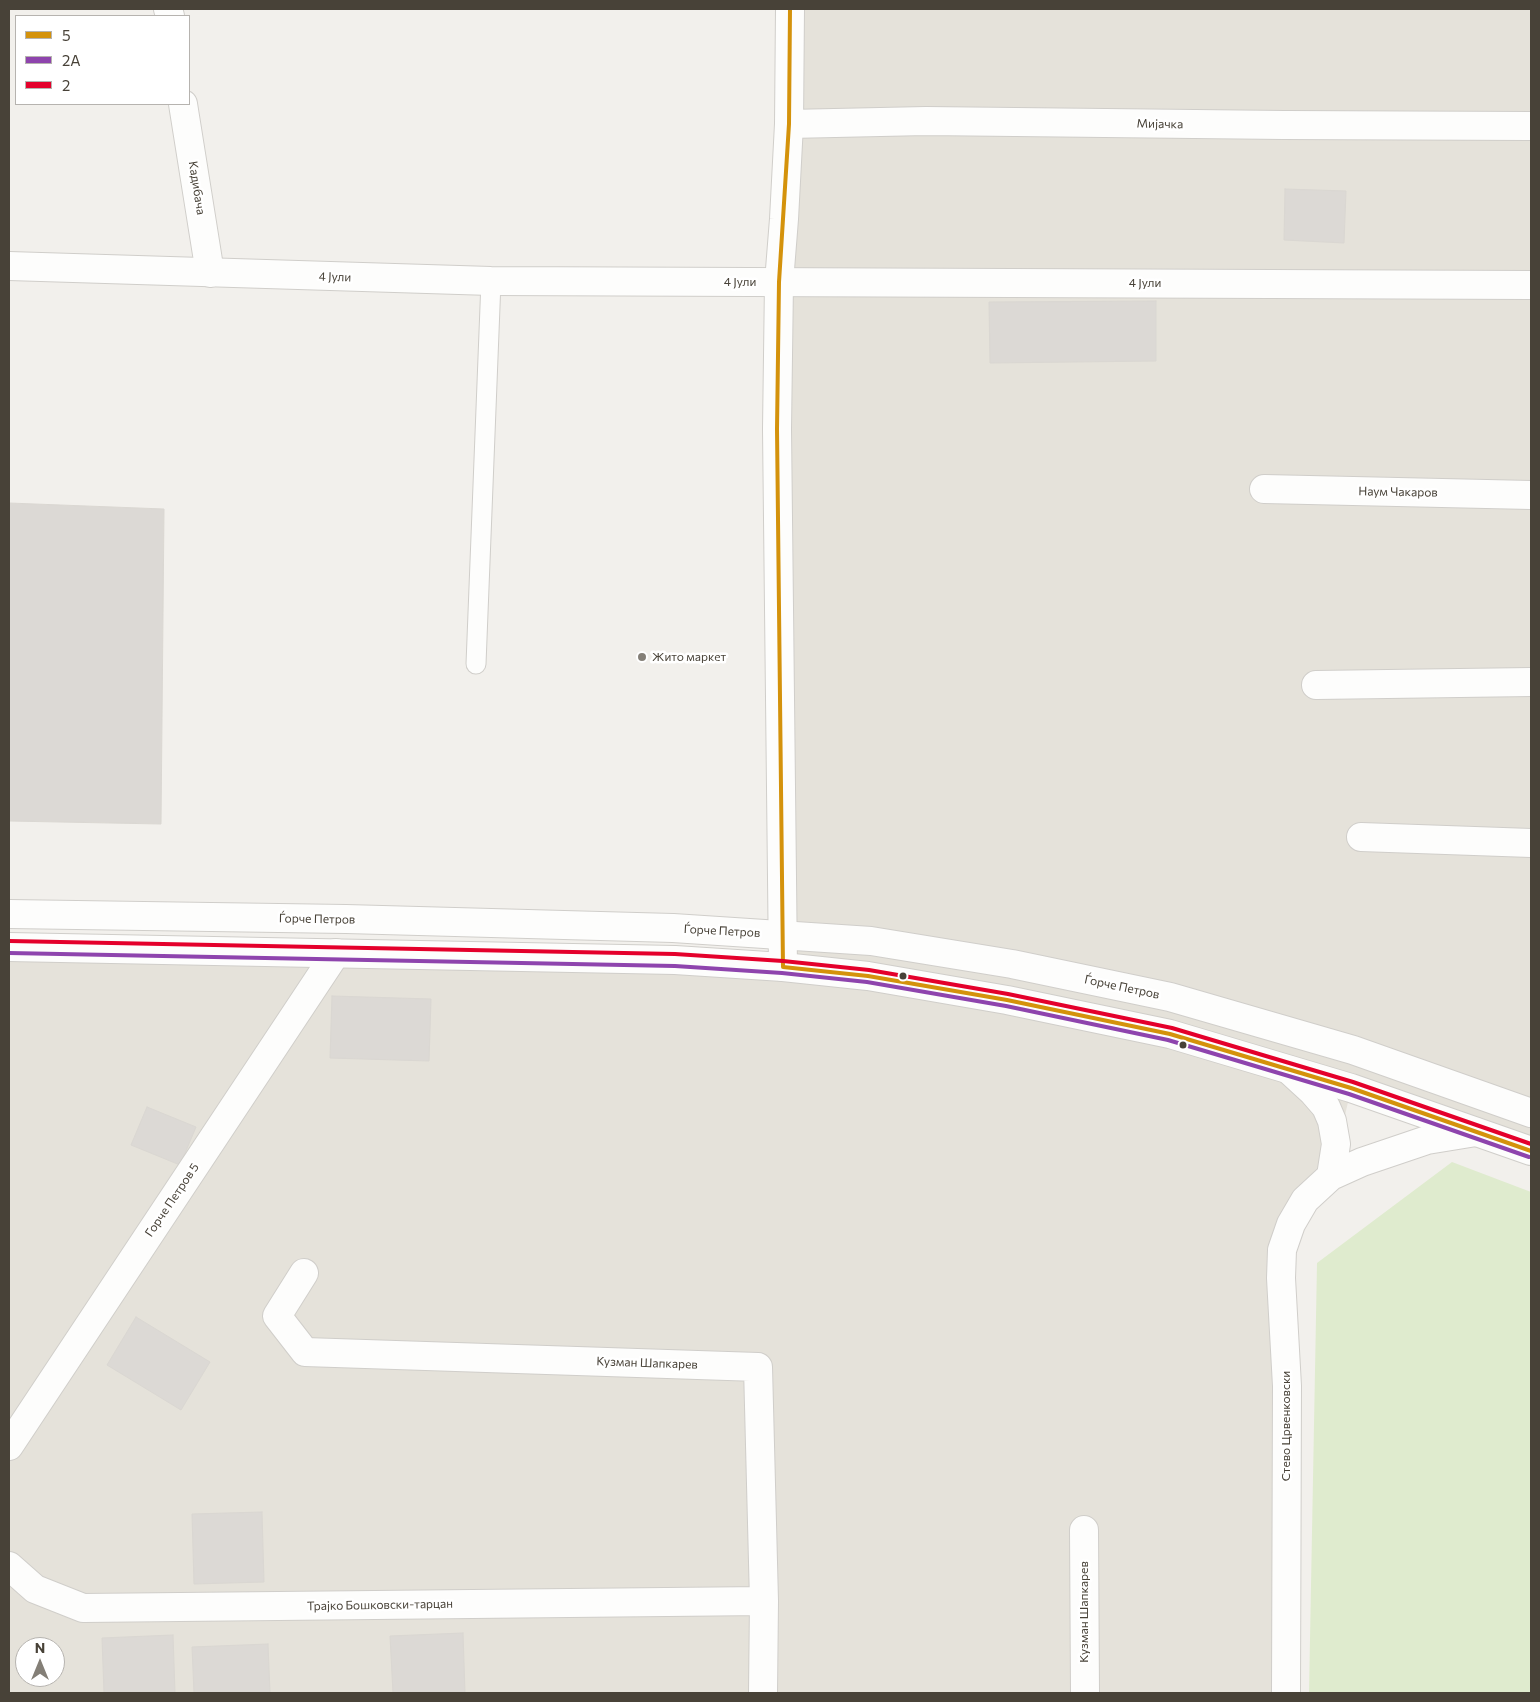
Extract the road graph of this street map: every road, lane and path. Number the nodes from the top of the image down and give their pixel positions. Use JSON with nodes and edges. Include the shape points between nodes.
{"nodes":[{"id":1,"x":790,"y":9,"type":"edge"},
{"id":2,"x":183,"y":105,"type":"edge"},
{"id":3,"x":789,"y":124,"type":"junction"},
{"id":4,"x":1531,"y":126,"type":"edge"},
{"id":5,"x":9,"y":266,"type":"edge"},
{"id":6,"x":210,"y":273,"type":"junction"},
{"id":7,"x":491,"y":282,"type":"junction"},
{"id":8,"x":779,"y":282,"type":"junction"},
{"id":9,"x":1531,"y":285,"type":"edge"},
{"id":10,"x":1264,"y":488,"type":"dead end"},
{"id":11,"x":1531,"y":495,"type":"edge"},
{"id":12,"x":476,"y":664,"type":"dead end"},
{"id":13,"x":1531,"y":682,"type":"edge"},
{"id":14,"x":1316,"y":685,"type":"dead end"},
{"id":15,"x":1361,"y":837,"type":"dead end"},
{"id":16,"x":1531,"y":843,"type":"edge"},
{"id":17,"x":9,"y":914,"type":"edge"},
{"id":18,"x":782,"y":934,"type":"junction"},
{"id":19,"x":9,"y":947,"type":"edge"},
{"id":20,"x":336,"y":953,"type":"junction"},
{"id":21,"x":782,"y":967,"type":"junction"},
{"id":22,"x":1289,"y":1070,"type":"junction"},
{"id":23,"x":1531,"y":1113,"type":"edge"},
{"id":24,"x":1476,"y":1132,"type":"junction"},
{"id":25,"x":1531,"y":1151,"type":"edge"},
{"id":26,"x":1331,"y":1176,"type":"junction"},
{"id":27,"x":304,"y":1273,"type":"dead end"},
{"id":28,"x":9,"y":1446,"type":"edge"},
{"id":29,"x":1084,"y":1530,"type":"dead end"},
{"id":30,"x":9,"y":1566,"type":"edge"},
{"id":31,"x":764,"y":1602,"type":"junction"},
{"id":32,"x":763,"y":1693,"type":"edge"},
{"id":33,"x":1085,"y":1693,"type":"edge"},
{"id":34,"x":1286,"y":1693,"type":"edge"}],
"edges":[{"from":1,"to":3,"type":"street"},
{"from":2,"to":6,"type":"street","name":"Кадибача"},
{"from":3,"to":4,"type":"street","name":"Мијачка","via":[[926,121]]},
{"from":3,"to":8,"type":"street"},
{"from":5,"to":6,"type":"street","name":"4 Јули"},
{"from":6,"to":7,"type":"street","name":"4 Јули"},
{"from":7,"to":8,"type":"street","name":"4 Јули"},
{"from":7,"to":12,"type":"lane"},
{"from":8,"to":9,"type":"street","name":"4 Јули"},
{"from":8,"to":18,"type":"street","via":[[777,438]]},
{"from":10,"to":11,"type":"street","name":"Наум Чакаров"},
{"from":13,"to":14,"type":"street"},
{"from":15,"to":16,"type":"street"},
{"from":17,"to":18,"type":"street","name":"Ѓорче Петров","via":[[405,921]]},
{"from":18,"to":21,"type":"street"},
{"from":18,"to":23,"type":"street","name":"Ѓорче Петров","via":[[871,941],[1012,964],[1170,997],[1353,1050]]},
{"from":19,"to":20,"type":"street"},
{"from":20,"to":21,"type":"street","via":[[675,960]]},
{"from":20,"to":28,"type":"street","name":"Горче Петров 5"},
{"from":21,"to":22,"type":"street","via":[[868,976],[1007,1000],[1170,1034]]},
{"from":22,"to":24,"type":"street"},
{"from":22,"to":26,"type":"street","via":[[1326,1107],[1332,1121],[1336,1144]]},
{"from":24,"to":25,"type":"street"},
{"from":24,"to":26,"type":"street","name":"Стево Црвенковски","via":[[1427,1140]]},
{"from":26,"to":34,"type":"street","name":"Стево Црвенковски","via":[[1305,1200],[1291,1224],[1282,1250],[1287,1386]]},
{"from":27,"to":31,"type":"street","name":"Кузман Шапкарев","via":[[277,1316],[305,1352],[758,1367]]},
{"from":29,"to":33,"type":"street","name":"Кузман Шапкарев"},
{"from":30,"to":31,"type":"street","name":"Трајко Бошковски-тарцан","via":[[35,1590],[83,1608]]},
{"from":31,"to":32,"type":"street","name":"Кузман Шапкарев"}]}
